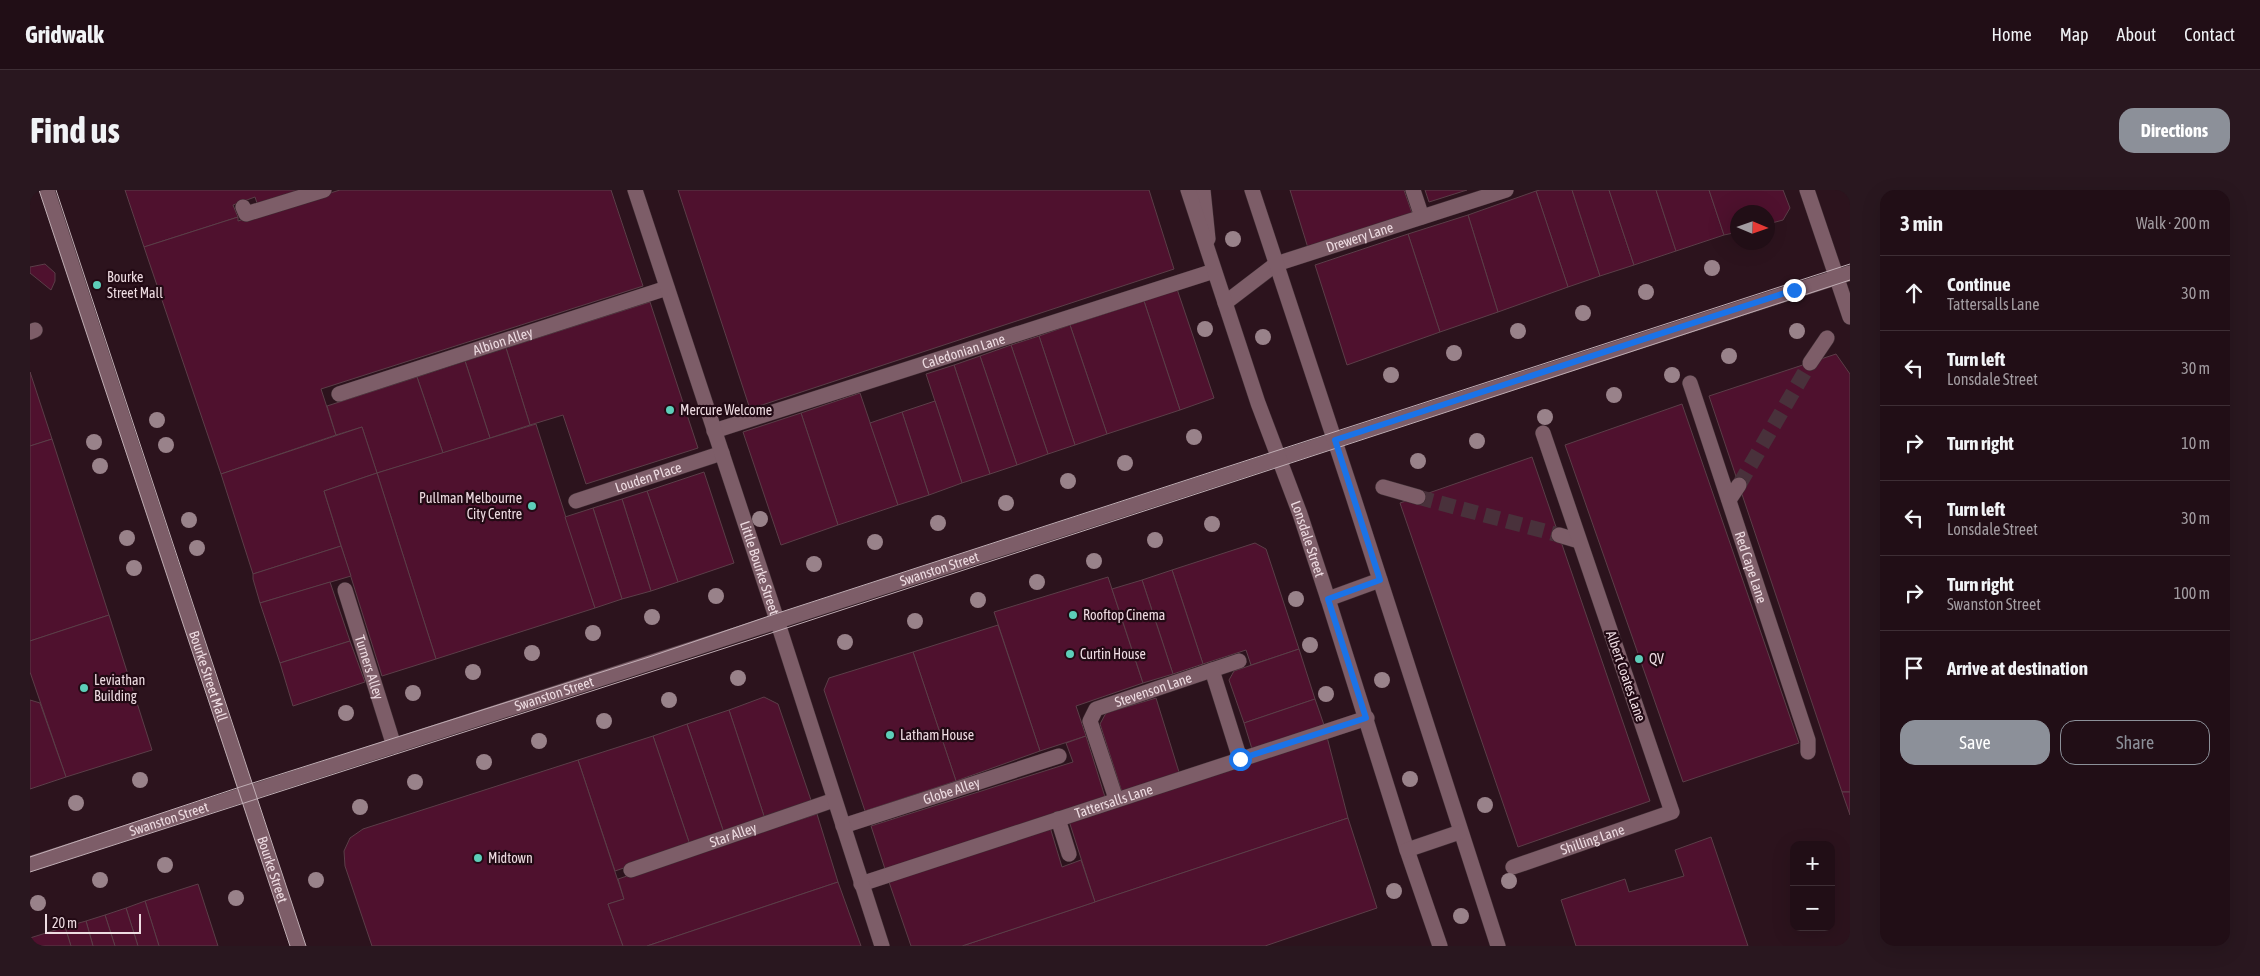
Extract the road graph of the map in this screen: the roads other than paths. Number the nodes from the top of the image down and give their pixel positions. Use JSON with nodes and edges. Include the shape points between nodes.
{"nodes":[{"id":1,"x":47,"y":190,"type":"edge"},
{"id":2,"x":324,"y":190,"type":"edge"},
{"id":3,"x":635,"y":190,"type":"edge"},
{"id":4,"x":1188,"y":190,"type":"edge"},
{"id":5,"x":1202,"y":190,"type":"edge"},
{"id":6,"x":1252,"y":190,"type":"edge"},
{"id":7,"x":1413,"y":190,"type":"edge"},
{"id":8,"x":1506,"y":190,"type":"edge"},
{"id":9,"x":1807,"y":190,"type":"edge"},
{"id":10,"x":243,"y":207,"type":"dead end"},
{"id":11,"x":1422,"y":217,"type":"junction"},
{"id":12,"x":1276,"y":264,"type":"junction"},
{"id":13,"x":1212,"y":265,"type":"junction"},
{"id":14,"x":1843,"y":275,"type":"edge"},
{"id":15,"x":667,"y":288,"type":"junction"},
{"id":16,"x":1225,"y":304,"type":"junction"},
{"id":17,"x":1850,"y":317,"type":"edge"},
{"id":18,"x":1827,"y":338,"type":"dead end"},
{"id":19,"x":1810,"y":363,"type":"tunnel mouth"},
{"id":20,"x":1690,"y":383,"type":"dead end"},
{"id":21,"x":339,"y":394,"type":"dead end"},
{"id":22,"x":714,"y":432,"type":"junction"},
{"id":23,"x":1543,"y":433,"type":"dead end"},
{"id":24,"x":1335,"y":440,"type":"junction"},
{"id":25,"x":722,"y":453,"type":"junction"},
{"id":26,"x":1279,"y":459,"type":"junction"},
{"id":27,"x":1738,"y":485,"type":"tunnel mouth"},
{"id":28,"x":1383,"y":487,"type":"dead end"},
{"id":29,"x":1418,"y":497,"type":"tunnel mouth"},
{"id":30,"x":1730,"y":500,"type":"junction"},
{"id":31,"x":576,"y":501,"type":"dead end"},
{"id":32,"x":1559,"y":535,"type":"tunnel mouth"},
{"id":33,"x":1579,"y":541,"type":"junction"},
{"id":34,"x":1380,"y":580,"type":"junction"},
{"id":35,"x":346,"y":590,"type":"dead end"},
{"id":36,"x":1328,"y":599,"type":"junction"},
{"id":37,"x":778,"y":622,"type":"junction"},
{"id":38,"x":1238,"y":661,"type":"dead end"},
{"id":39,"x":1212,"y":670,"type":"junction"},
{"id":40,"x":1366,"y":718,"type":"junction"},
{"id":41,"x":394,"y":746,"type":"junction"},
{"id":42,"x":1808,"y":752,"type":"dead end"},
{"id":43,"x":1059,"y":756,"type":"dead end"},
{"id":44,"x":1240,"y":759,"type":"junction"},
{"id":45,"x":247,"y":793,"type":"junction"},
{"id":46,"x":1116,"y":799,"type":"junction"},
{"id":47,"x":834,"y":800,"type":"junction"},
{"id":48,"x":1672,"y":812,"type":"joint"},
{"id":49,"x":1058,"y":819,"type":"junction"},
{"id":50,"x":843,"y":826,"type":"junction"},
{"id":51,"x":1460,"y":832,"type":"junction"},
{"id":52,"x":1407,"y":850,"type":"junction"},
{"id":53,"x":1069,"y":854,"type":"dead end"},
{"id":54,"x":30,"y":864,"type":"edge"},
{"id":55,"x":1513,"y":867,"type":"dead end"},
{"id":56,"x":631,"y":870,"type":"dead end"},
{"id":57,"x":861,"y":884,"type":"junction"},
{"id":58,"x":298,"y":946,"type":"edge"},
{"id":59,"x":882,"y":946,"type":"edge"},
{"id":60,"x":1440,"y":946,"type":"edge"},
{"id":61,"x":1498,"y":946,"type":"edge"}],
"edges":[{"from":1,"to":45,"type":"street","name":"Bourke Street Mall"},
{"from":2,"to":10,"type":"street","via":[[246,214]]},
{"from":3,"to":15,"type":"street","name":"Little Bourke Street"},
{"from":4,"to":13,"type":"street","name":"Lonsdale Street"},
{"from":5,"to":13,"type":"street"},
{"from":6,"to":12,"type":"street"},
{"from":7,"to":11,"type":"street"},
{"from":8,"to":11,"type":"street","name":"Drewery Lane"},
{"from":9,"to":14,"type":"street"},
{"from":11,"to":12,"type":"street","name":"Drewery Lane"},
{"from":12,"to":16,"type":"street","name":"Drewery Lane"},
{"from":12,"to":24,"type":"street"},
{"from":13,"to":16,"type":"street","name":"Lonsdale Street"},
{"from":13,"to":22,"type":"street","name":"Caledonian Lane"},
{"from":14,"to":17,"type":"street"},
{"from":14,"to":24,"type":"street","name":"Swanston Street"},
{"from":15,"to":21,"type":"street","name":"Albion Alley"},
{"from":15,"to":22,"type":"street","name":"Little Bourke Street"},
{"from":16,"to":26,"type":"street","name":"Lonsdale Street"},
{"from":18,"to":19,"type":"street"},
{"from":20,"to":30,"type":"street","name":"Red Cape Lane"},
{"from":22,"to":25,"type":"street","name":"Little Bourke Street"},
{"from":23,"to":33,"type":"street","name":"Albert Coates Lane"},
{"from":24,"to":26,"type":"street","name":"Swanston Street"},
{"from":24,"to":34,"type":"street"},
{"from":25,"to":31,"type":"street","name":"Louden Place"},
{"from":25,"to":37,"type":"street","name":"Little Bourke Street"},
{"from":26,"to":36,"type":"street","name":"Lonsdale Street"},
{"from":26,"to":37,"type":"street","name":"Swanston Street"},
{"from":27,"to":30,"type":"street"},
{"from":28,"to":29,"type":"street"},
{"from":30,"to":42,"type":"street","name":"Red Cape Lane","via":[[1808,740]]},
{"from":32,"to":33,"type":"street"},
{"from":33,"to":48,"type":"street","name":"Albert Coates Lane"},
{"from":34,"to":36,"type":"street"},
{"from":34,"to":51,"type":"street"},
{"from":35,"to":41,"type":"street","name":"Turners Alley"},
{"from":36,"to":40,"type":"street","name":"Lonsdale Street"},
{"from":37,"to":41,"type":"street","name":"Swanston Street"},
{"from":37,"to":47,"type":"street","name":"Little Bourke Street"},
{"from":38,"to":39,"type":"street","name":"Stevenson Lane"},
{"from":39,"to":44,"type":"street"},
{"from":39,"to":46,"type":"street","name":"Stevenson Lane","via":[[1096,708],[1090,722]]},
{"from":40,"to":44,"type":"street","name":"Tattersalls Lane"},
{"from":40,"to":52,"type":"street","name":"Lonsdale Street"},
{"from":41,"to":45,"type":"street","name":"Swanston Street"},
{"from":43,"to":50,"type":"street","name":"Globe Alley"},
{"from":44,"to":46,"type":"street","name":"Tattersalls Lane"},
{"from":45,"to":54,"type":"street","name":"Swanston Street"},
{"from":45,"to":58,"type":"street","name":"Bourke Street"},
{"from":46,"to":49,"type":"street","name":"Tattersalls Lane"},
{"from":47,"to":50,"type":"street","name":"Little Bourke Street"},
{"from":47,"to":56,"type":"street","name":"Star Alley"},
{"from":48,"to":55,"type":"street","name":"Shilling Lane"},
{"from":49,"to":53,"type":"street"},
{"from":49,"to":57,"type":"street","name":"Tattersalls Lane"},
{"from":50,"to":57,"type":"street","name":"Little Bourke Street"},
{"from":51,"to":52,"type":"street"},
{"from":51,"to":61,"type":"street"},
{"from":52,"to":60,"type":"street","name":"Lonsdale Street"},
{"from":57,"to":59,"type":"street","name":"Little Bourke Street"}]}
